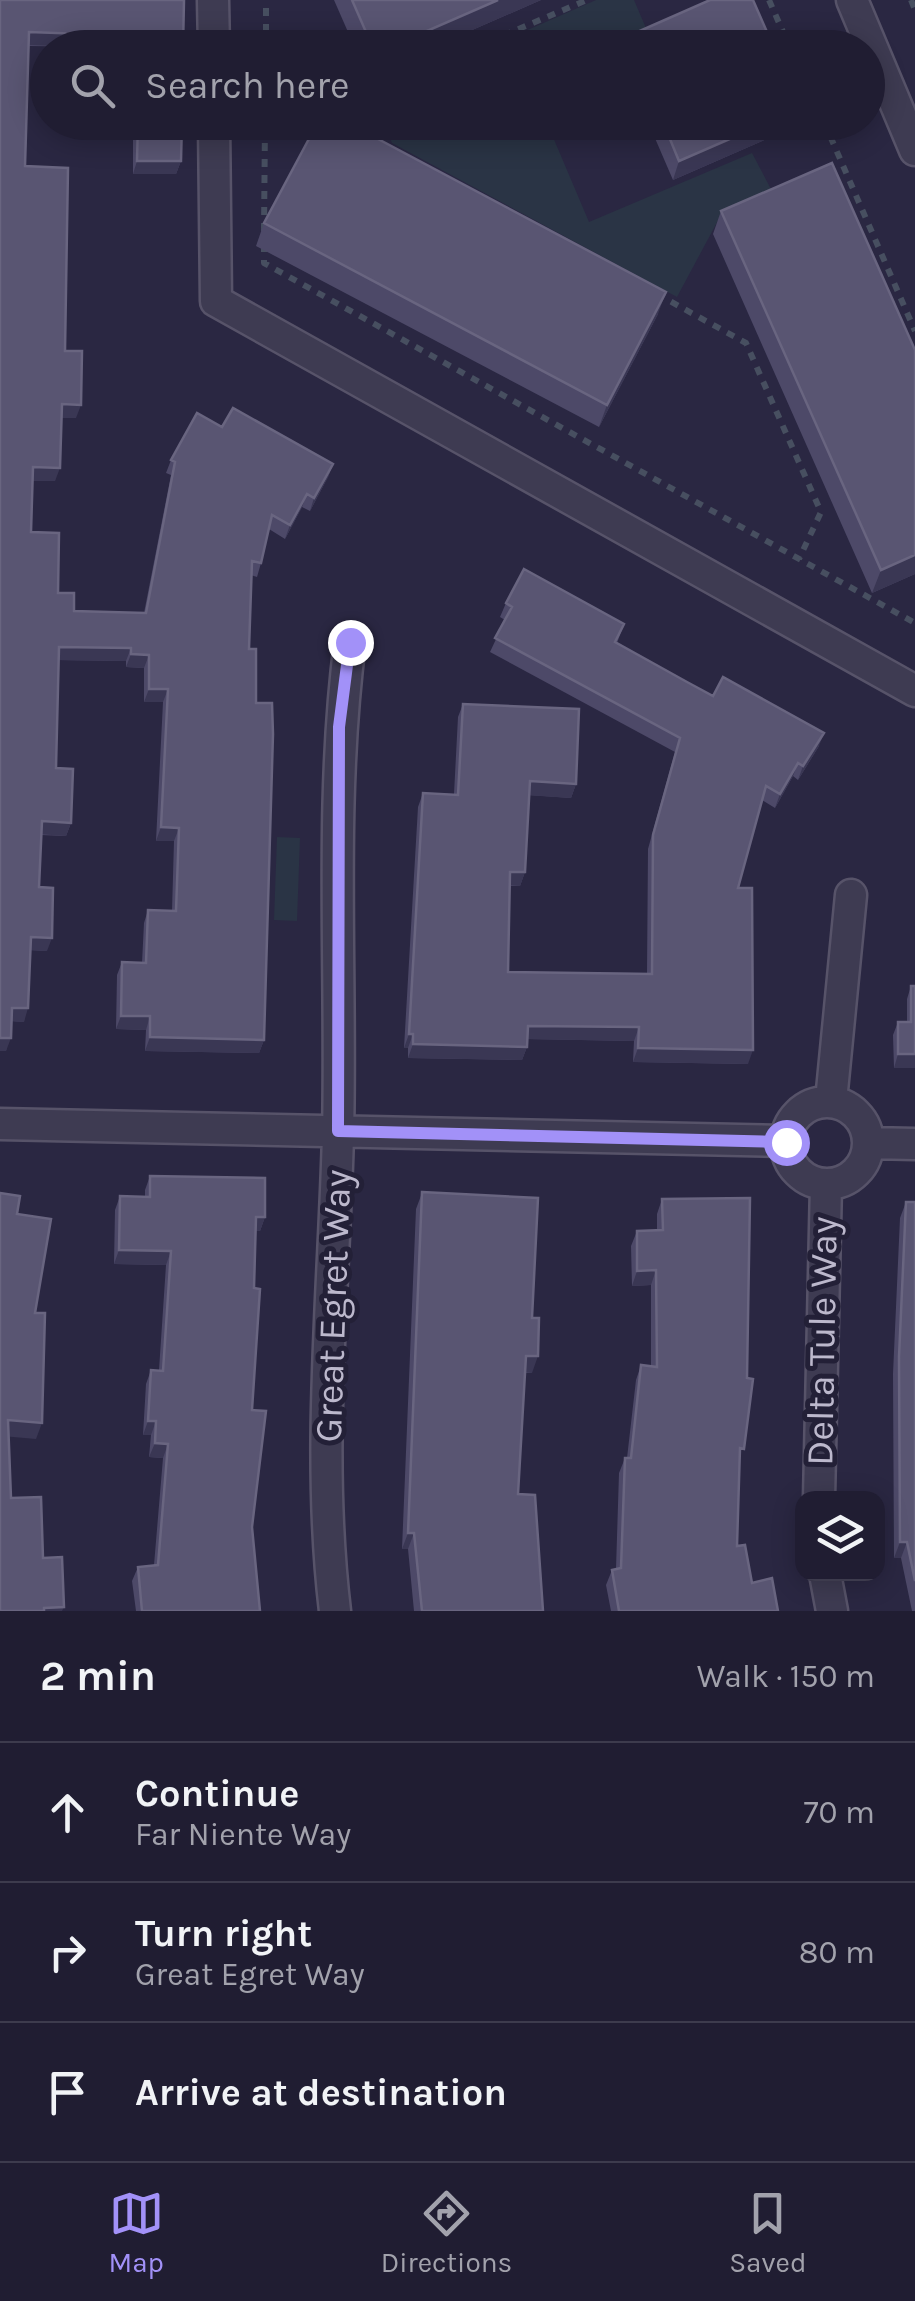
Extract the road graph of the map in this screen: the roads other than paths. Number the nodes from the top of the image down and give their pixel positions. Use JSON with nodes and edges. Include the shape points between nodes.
{"nodes":[{"id":1,"x":214,"y":0,"type":"edge"},
{"id":2,"x":852,"y":0,"type":"edge"},
{"id":3,"x":214,"y":30,"type":"edge"},
{"id":4,"x":865,"y":30,"type":"edge"},
{"id":5,"x":885,"y":79,"type":"edge"},
{"id":6,"x":214,"y":140,"type":"edge"},
{"id":7,"x":915,"y":150,"type":"edge"},
{"id":8,"x":350,"y":642,"type":"dead end"},
{"id":9,"x":915,"y":691,"type":"edge"},
{"id":10,"x":851,"y":896,"type":"dead end"},
{"id":11,"x":830,"y":1101,"type":"junction"},
{"id":12,"x":0,"y":1124,"type":"edge"},
{"id":13,"x":338,"y":1131,"type":"junction"},
{"id":14,"x":786,"y":1142,"type":"junction"},
{"id":15,"x":868,"y":1143,"type":"junction"},
{"id":16,"x":915,"y":1144,"type":"edge"},
{"id":17,"x":826,"y":1184,"type":"junction"},
{"id":18,"x":819,"y":1491,"type":"edge"},
{"id":19,"x":826,"y":1581,"type":"edge"},
{"id":20,"x":335,"y":1611,"type":"edge"},
{"id":21,"x":832,"y":1611,"type":"edge"}],
"edges":[{"from":1,"to":3,"type":"street"},
{"from":2,"to":4,"type":"street"},
{"from":5,"to":7,"type":"street"},
{"from":6,"to":9,"type":"street","via":[[216,301]]},
{"from":8,"to":13,"type":"street","name":"Great Egret Way","via":[[339,727]]},
{"from":10,"to":11,"type":"street"},
{"from":11,"to":14,"type":"street","via":[[801,1110]]},
{"from":11,"to":15,"type":"street","via":[[858,1115]]},
{"from":12,"to":13,"type":"street"},
{"from":13,"to":14,"type":"street"},
{"from":13,"to":20,"type":"street","name":"Great Egret Way","via":[[327,1429]]},
{"from":14,"to":17,"type":"street","via":[[798,1172]]},
{"from":15,"to":16,"type":"street"},
{"from":15,"to":17,"type":"street","via":[[856,1172]]},
{"from":17,"to":18,"type":"street","name":"Delta Tule Way"},
{"from":19,"to":21,"type":"street"}]}
